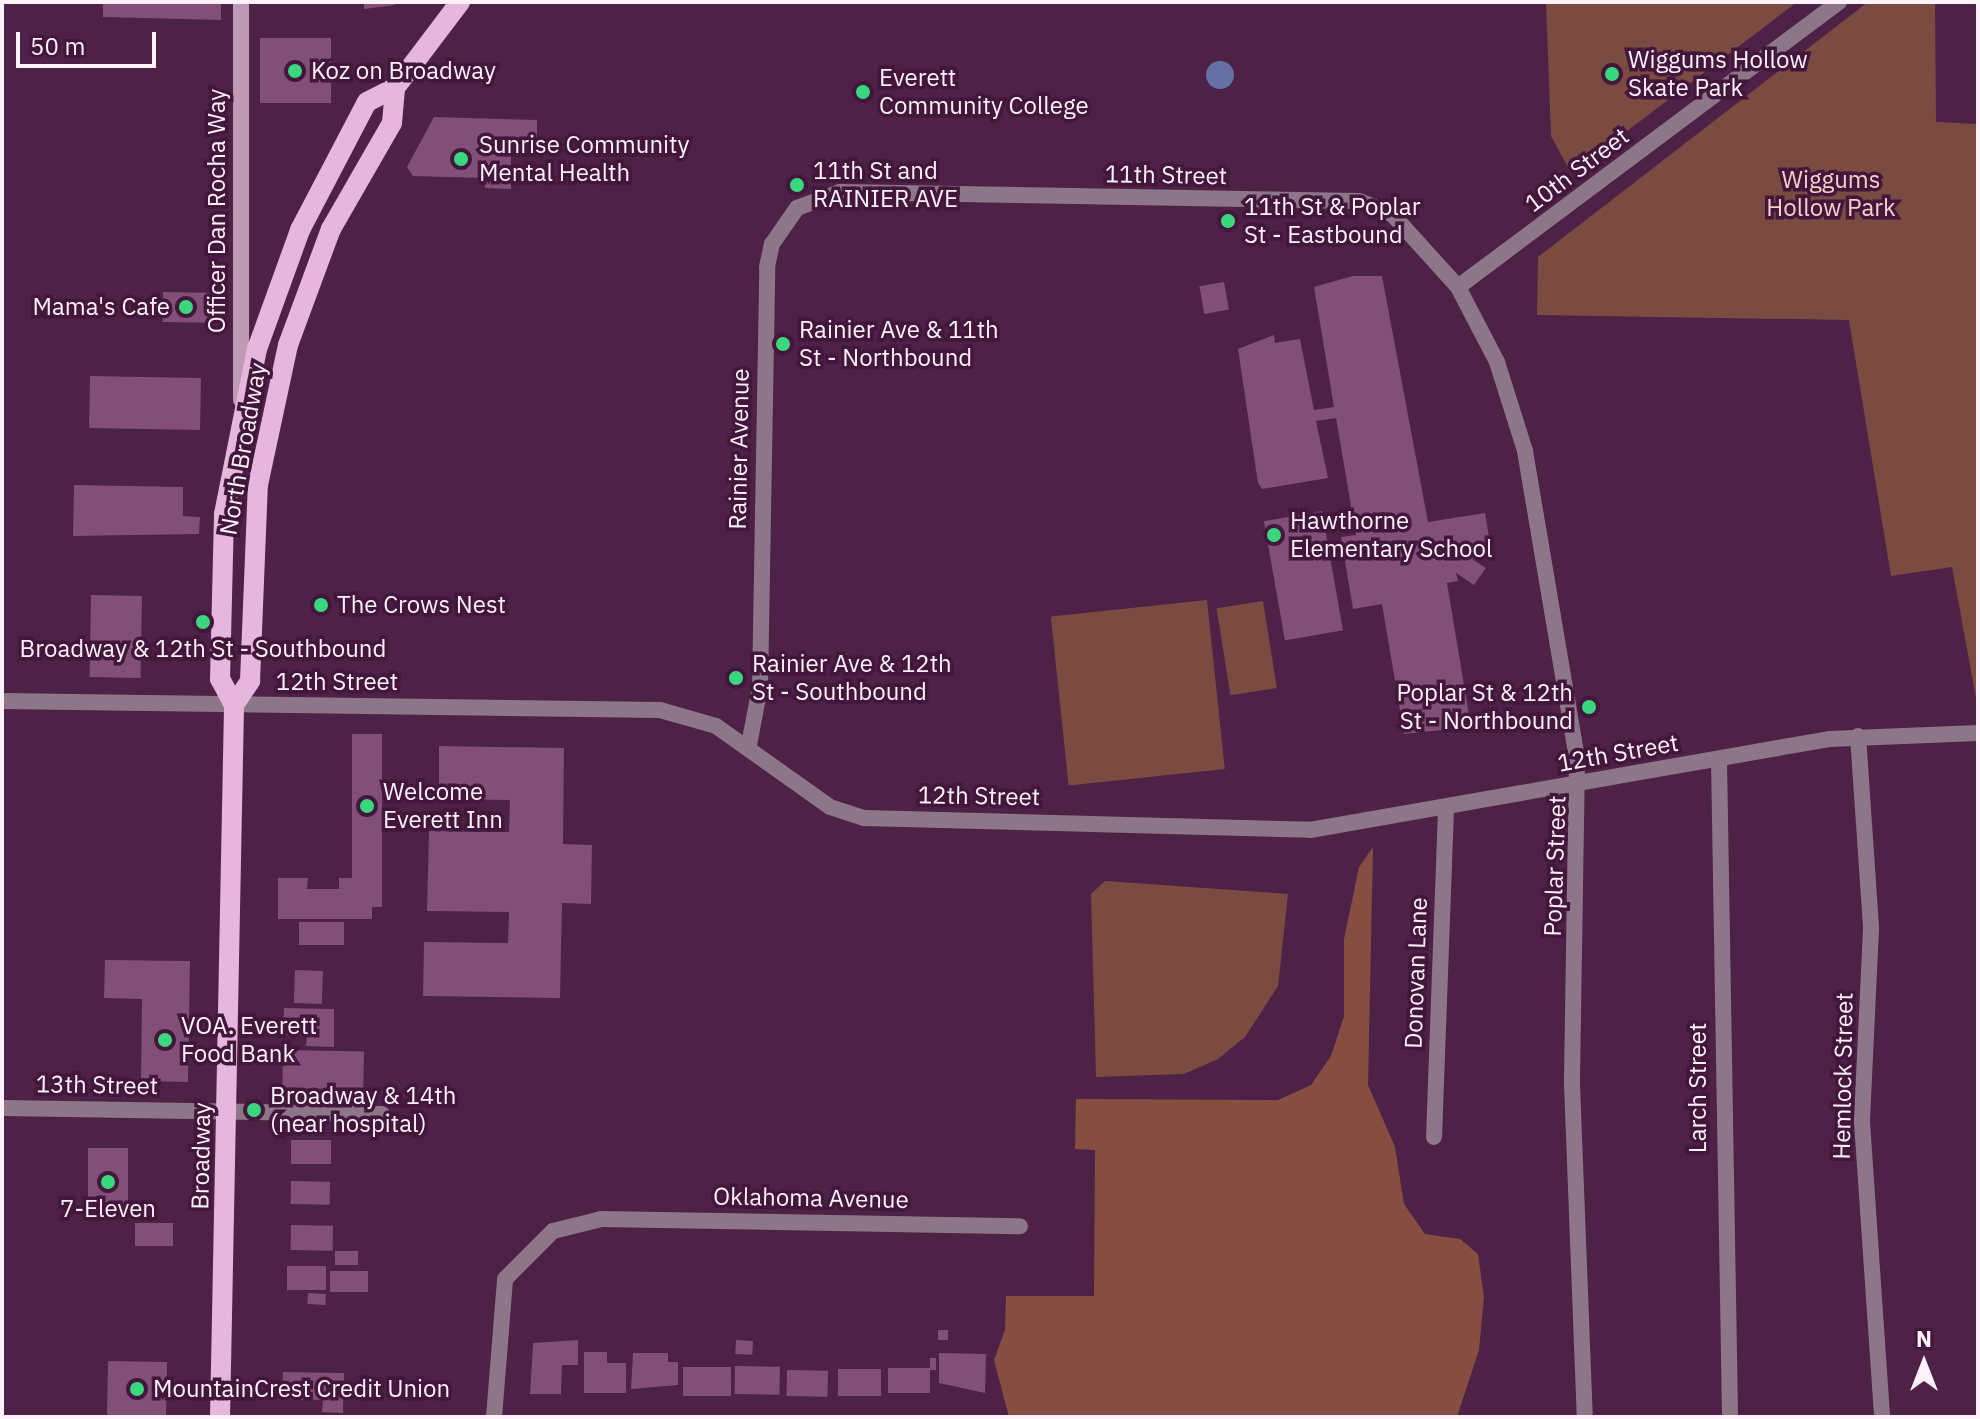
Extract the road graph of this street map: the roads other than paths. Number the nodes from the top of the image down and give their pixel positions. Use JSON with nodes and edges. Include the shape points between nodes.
{"nodes":[{"id":1,"x":241,"y":2,"type":"edge"},
{"id":2,"x":1839,"y":2,"type":"edge"},
{"id":3,"x":454,"y":6,"type":"edge"},
{"id":4,"x":395,"y":88,"type":"junction"},
{"id":5,"x":840,"y":192,"type":"joint"},
{"id":6,"x":1458,"y":287,"type":"junction"},
{"id":7,"x":241,"y":421,"type":"junction"},
{"id":8,"x":2,"y":701,"type":"edge"},
{"id":9,"x":234,"y":705,"type":"junction"},
{"id":10,"x":1978,"y":733,"type":"edge"},
{"id":11,"x":1858,"y":736,"type":"junction"},
{"id":12,"x":749,"y":745,"type":"junction"},
{"id":13,"x":1719,"y":759,"type":"junction"},
{"id":14,"x":1581,"y":785,"type":"junction"},
{"id":15,"x":1446,"y":810,"type":"junction"},
{"id":16,"x":2,"y":1108,"type":"edge"},
{"id":17,"x":229,"y":1112,"type":"junction"},
{"id":18,"x":382,"y":1114,"type":"dead end"},
{"id":19,"x":1434,"y":1137,"type":"dead end"},
{"id":20,"x":1020,"y":1226,"type":"dead end"},
{"id":21,"x":220,"y":1417,"type":"edge"},
{"id":22,"x":494,"y":1417,"type":"edge"},
{"id":23,"x":1585,"y":1417,"type":"edge"},
{"id":24,"x":1730,"y":1417,"type":"edge"},
{"id":25,"x":1882,"y":1417,"type":"edge"}],
"edges":[{"from":1,"to":7,"type":"street","name":"Officer Dan Rocha Way"},
{"from":2,"to":6,"type":"street","name":"10th Street"},
{"from":3,"to":4,"type":"main road","name":"North Broadway"},
{"from":4,"to":7,"type":"main road","name":"North Broadway","via":[[367,102],[300,230]]},
{"from":4,"to":9,"type":"main road","name":"North Broadway","via":[[392,123],[311,278],[275,395],[251,552],[250,681]]},
{"from":5,"to":6,"type":"street","name":"11th Street","via":[[1359,201],[1392,214]]},
{"from":5,"to":12,"type":"street","name":"Rainier Avenue","via":[[797,208],[772,244],[767,267],[760,687]]},
{"from":6,"to":14,"type":"street","name":"Poplar Street","via":[[1497,362],[1525,451]]},
{"from":7,"to":9,"type":"main road","name":"North Broadway","via":[[224,514],[220,679]]},
{"from":8,"to":9,"type":"street","name":"12th Street"},
{"from":9,"to":12,"type":"street","name":"12th Street","via":[[660,710]]},
{"from":9,"to":17,"type":"main road","name":"Broadway"},
{"from":10,"to":11,"type":"street","name":"12th Street"},
{"from":11,"to":13,"type":"street","name":"12th Street"},
{"from":11,"to":25,"type":"street","name":"Hemlock Street","via":[[1871,929],[1862,1122]]},
{"from":12,"to":15,"type":"street","name":"12th Street","via":[[810,794],[864,818],[1310,830]]},
{"from":13,"to":14,"type":"street","name":"12th Street"},
{"from":13,"to":24,"type":"street","name":"Larch Street"},
{"from":14,"to":15,"type":"street","name":"12th Street"},
{"from":14,"to":23,"type":"street","name":"Poplar Street","via":[[1572,1084]]},
{"from":15,"to":19,"type":"street","name":"Donovan Lane"},
{"from":16,"to":17,"type":"street","name":"13th Street"},
{"from":17,"to":18,"type":"street","name":"13th Street"},
{"from":17,"to":21,"type":"main road","name":"Broadway"},
{"from":20,"to":22,"type":"street","name":"Oklahoma Avenue","via":[[601,1219],[553,1231],[505,1279]]}]}
